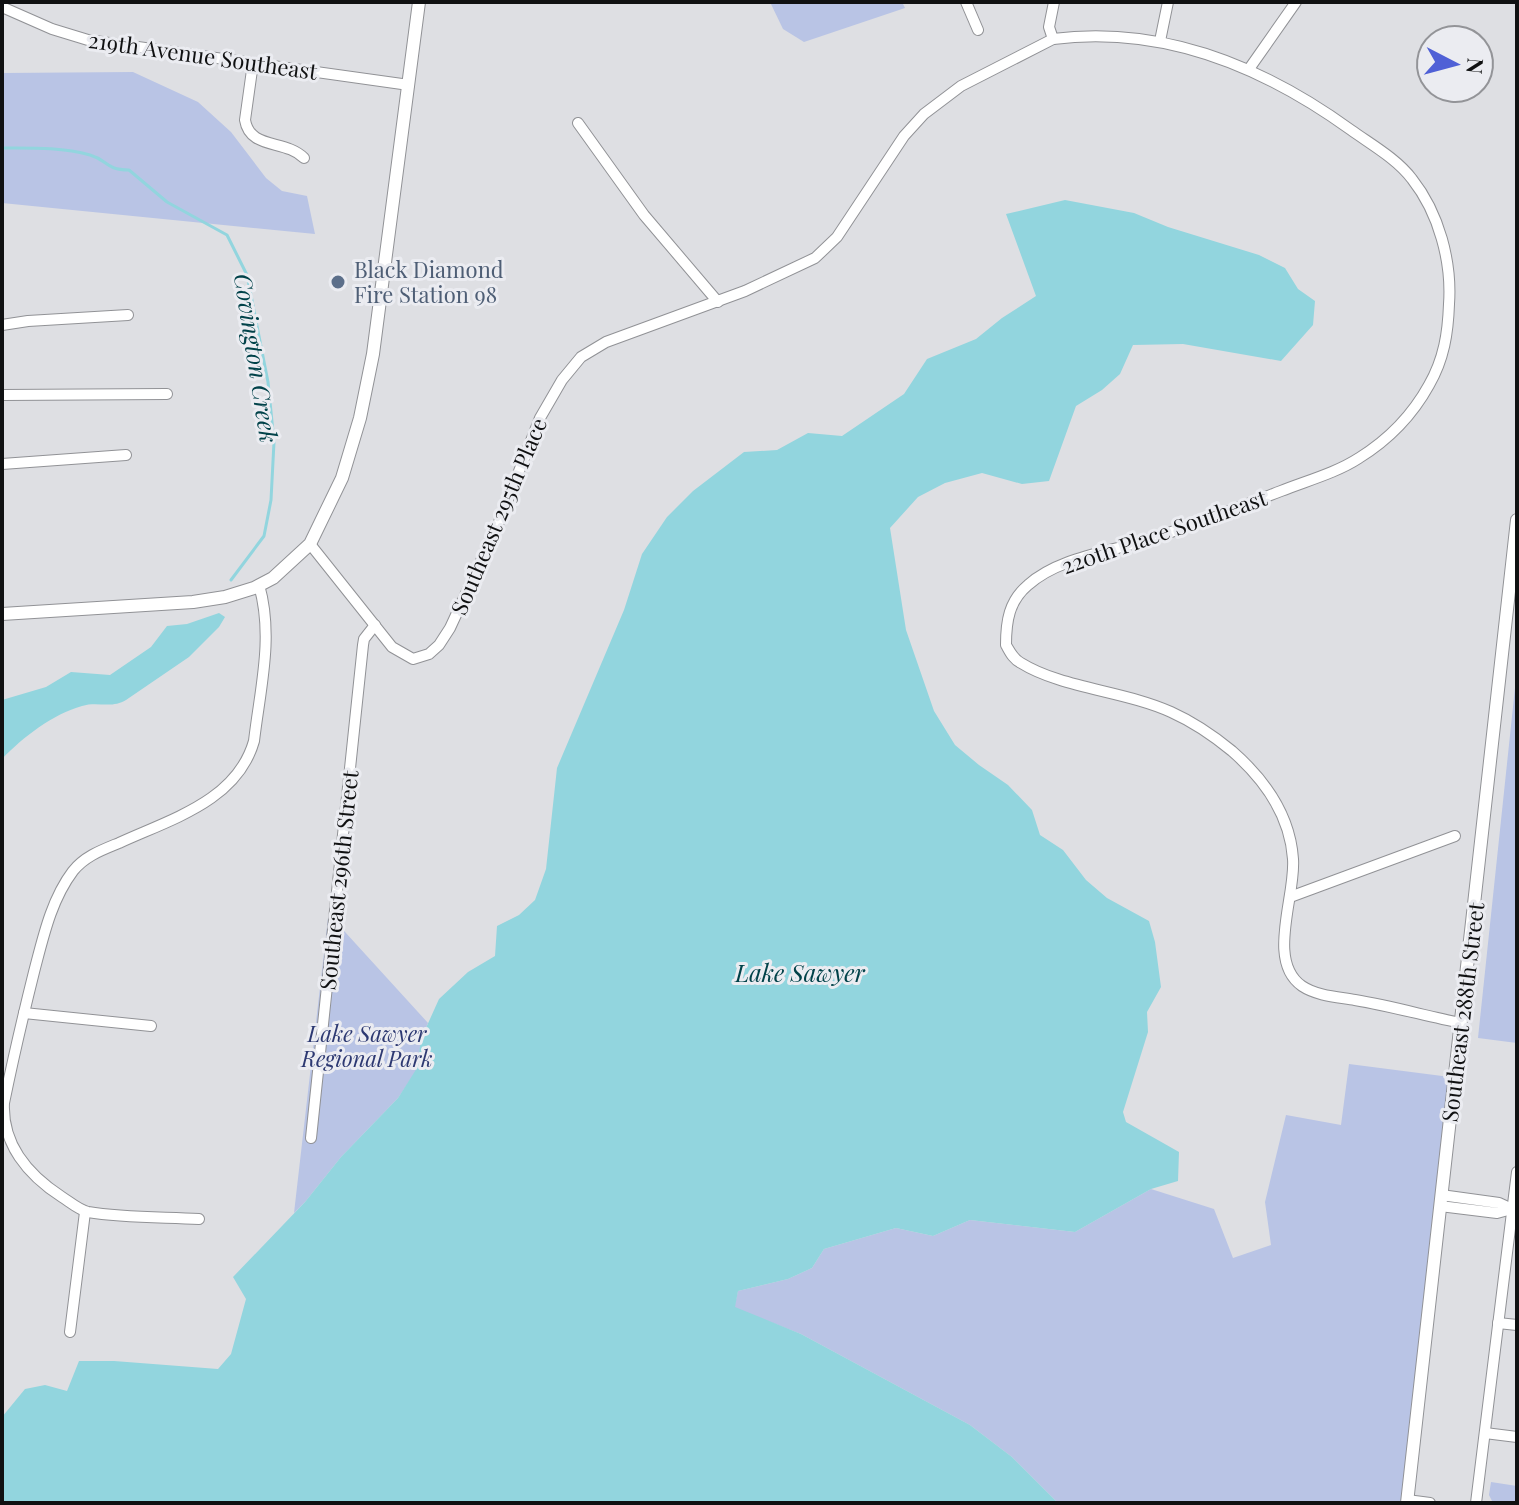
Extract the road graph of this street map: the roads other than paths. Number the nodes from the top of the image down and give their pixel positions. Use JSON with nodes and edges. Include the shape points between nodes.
{"nodes":[{"id":1,"x":419,"y":2,"type":"edge"},
{"id":2,"x":966,"y":2,"type":"edge"},
{"id":3,"x":1054,"y":2,"type":"edge"},
{"id":4,"x":1168,"y":2,"type":"edge"},
{"id":5,"x":1296,"y":2,"type":"edge"},
{"id":6,"x":5,"y":6,"type":"edge"},
{"id":7,"x":978,"y":30,"type":"dead end"},
{"id":8,"x":1053,"y":39,"type":"junction"},
{"id":9,"x":1160,"y":41,"type":"junction"},
{"id":10,"x":253,"y":63,"type":"junction"},
{"id":11,"x":1249,"y":69,"type":"junction"},
{"id":12,"x":409,"y":85,"type":"junction"},
{"id":13,"x":578,"y":123,"type":"dead end"},
{"id":14,"x":304,"y":158,"type":"dead end"},
{"id":15,"x":718,"y":302,"type":"junction"},
{"id":16,"x":128,"y":315,"type":"dead end"},
{"id":17,"x":2,"y":325,"type":"edge"},
{"id":18,"x":167,"y":394,"type":"dead end"},
{"id":19,"x":2,"y":395,"type":"edge"},
{"id":20,"x":126,"y":455,"type":"dead end"},
{"id":21,"x":2,"y":464,"type":"edge"},
{"id":22,"x":1517,"y":520,"type":"edge"},
{"id":23,"x":310,"y":544,"type":"junction"},
{"id":24,"x":259,"y":585,"type":"junction"},
{"id":25,"x":2,"y":614,"type":"edge"},
{"id":26,"x":375,"y":625,"type":"junction"},
{"id":27,"x":1455,"y":836,"type":"dead end"},
{"id":28,"x":1290,"y":897,"type":"junction"},
{"id":29,"x":24,"y":1013,"type":"junction"},
{"id":30,"x":1461,"y":1023,"type":"junction"},
{"id":31,"x":151,"y":1026,"type":"dead end"},
{"id":32,"x":311,"y":1138,"type":"dead end"},
{"id":33,"x":1517,"y":1172,"type":"edge"},
{"id":34,"x":1440,"y":1201,"type":"junction"},
{"id":35,"x":1515,"y":1209,"type":"edge"},
{"id":36,"x":85,"y":1212,"type":"junction"},
{"id":37,"x":199,"y":1219,"type":"dead end"},
{"id":38,"x":1498,"y":1323,"type":"junction"},
{"id":39,"x":1517,"y":1325,"type":"edge"},
{"id":40,"x":70,"y":1332,"type":"dead end"},
{"id":41,"x":1485,"y":1433,"type":"junction"},
{"id":42,"x":1517,"y":1437,"type":"edge"},
{"id":43,"x":1407,"y":1502,"type":"edge"},
{"id":44,"x":1430,"y":1503,"type":"edge"},
{"id":45,"x":1476,"y":1503,"type":"edge"}],
"edges":[{"from":1,"to":12,"type":"street"},
{"from":2,"to":7,"type":"street"},
{"from":3,"to":8,"type":"street","via":[[1049,27]]},
{"from":4,"to":9,"type":"street"},
{"from":5,"to":11,"type":"street"},
{"from":6,"to":10,"type":"street","name":"219th Avenue Southeast","via":[[88,40]]},
{"from":8,"to":9,"type":"street","name":"220th Place Southeast","via":[[1102,35]]},
{"from":8,"to":15,"type":"street","via":[[961,86],[924,114],[825,251]]},
{"from":9,"to":11,"type":"street","name":"220th Place Southeast"},
{"from":10,"to":12,"type":"street","name":"219th Avenue Southeast"},
{"from":10,"to":14,"type":"street","via":[[245,120],[250,134],[290,147]]},
{"from":11,"to":28,"type":"street","name":"220th Place Southeast","via":[[1323,110],[1410,177],[1435,220],[1451,283],[1448,331],[1437,369],[1414,408],[1386,439],[1357,460],[1168,534],[1043,574],[1009,611],[1006,645],[1019,663],[1171,712],[1230,749],[1273,794],[1293,856]]},
{"from":12,"to":23,"type":"street","via":[[382,300],[360,418],[342,478]]},
{"from":13,"to":15,"type":"street","via":[[644,215]]},
{"from":15,"to":26,"type":"street","name":"Southeast 295th Place","via":[[606,342],[581,357],[562,380],[439,645],[420,657],[407,657]]},
{"from":16,"to":17,"type":"street"},
{"from":18,"to":19,"type":"street"},
{"from":20,"to":21,"type":"street"},
{"from":22,"to":30,"type":"street","name":"Southeast 288th Street"},
{"from":23,"to":24,"type":"street"},
{"from":23,"to":26,"type":"street","name":"Southeast 295th Place"},
{"from":24,"to":25,"type":"street","via":[[193,602]]},
{"from":24,"to":29,"type":"street","via":[[267,631],[249,757],[208,803],[89,856],[73,872],[45,933]]},
{"from":26,"to":32,"type":"street","name":"Southeast 296th Street","via":[[363,645]]},
{"from":27,"to":28,"type":"street"},
{"from":28,"to":30,"type":"street","via":[[1283,947],[1300,985]]},
{"from":29,"to":31,"type":"street"},
{"from":29,"to":36,"type":"street","via":[[4,1103],[7,1136],[27,1168]]},
{"from":30,"to":34,"type":"street","name":"Southeast 288th Street"},
{"from":33,"to":35,"type":"street"},
{"from":34,"to":35,"type":"street","via":[[1499,1203]]},
{"from":34,"to":43,"type":"street","name":"Southeast 288th Street"},
{"from":35,"to":38,"type":"street"},
{"from":36,"to":37,"type":"street"},
{"from":36,"to":40,"type":"street"},
{"from":38,"to":39,"type":"street"},
{"from":38,"to":41,"type":"street"},
{"from":41,"to":42,"type":"street"},
{"from":41,"to":45,"type":"street"},
{"from":43,"to":44,"type":"street"}]}
